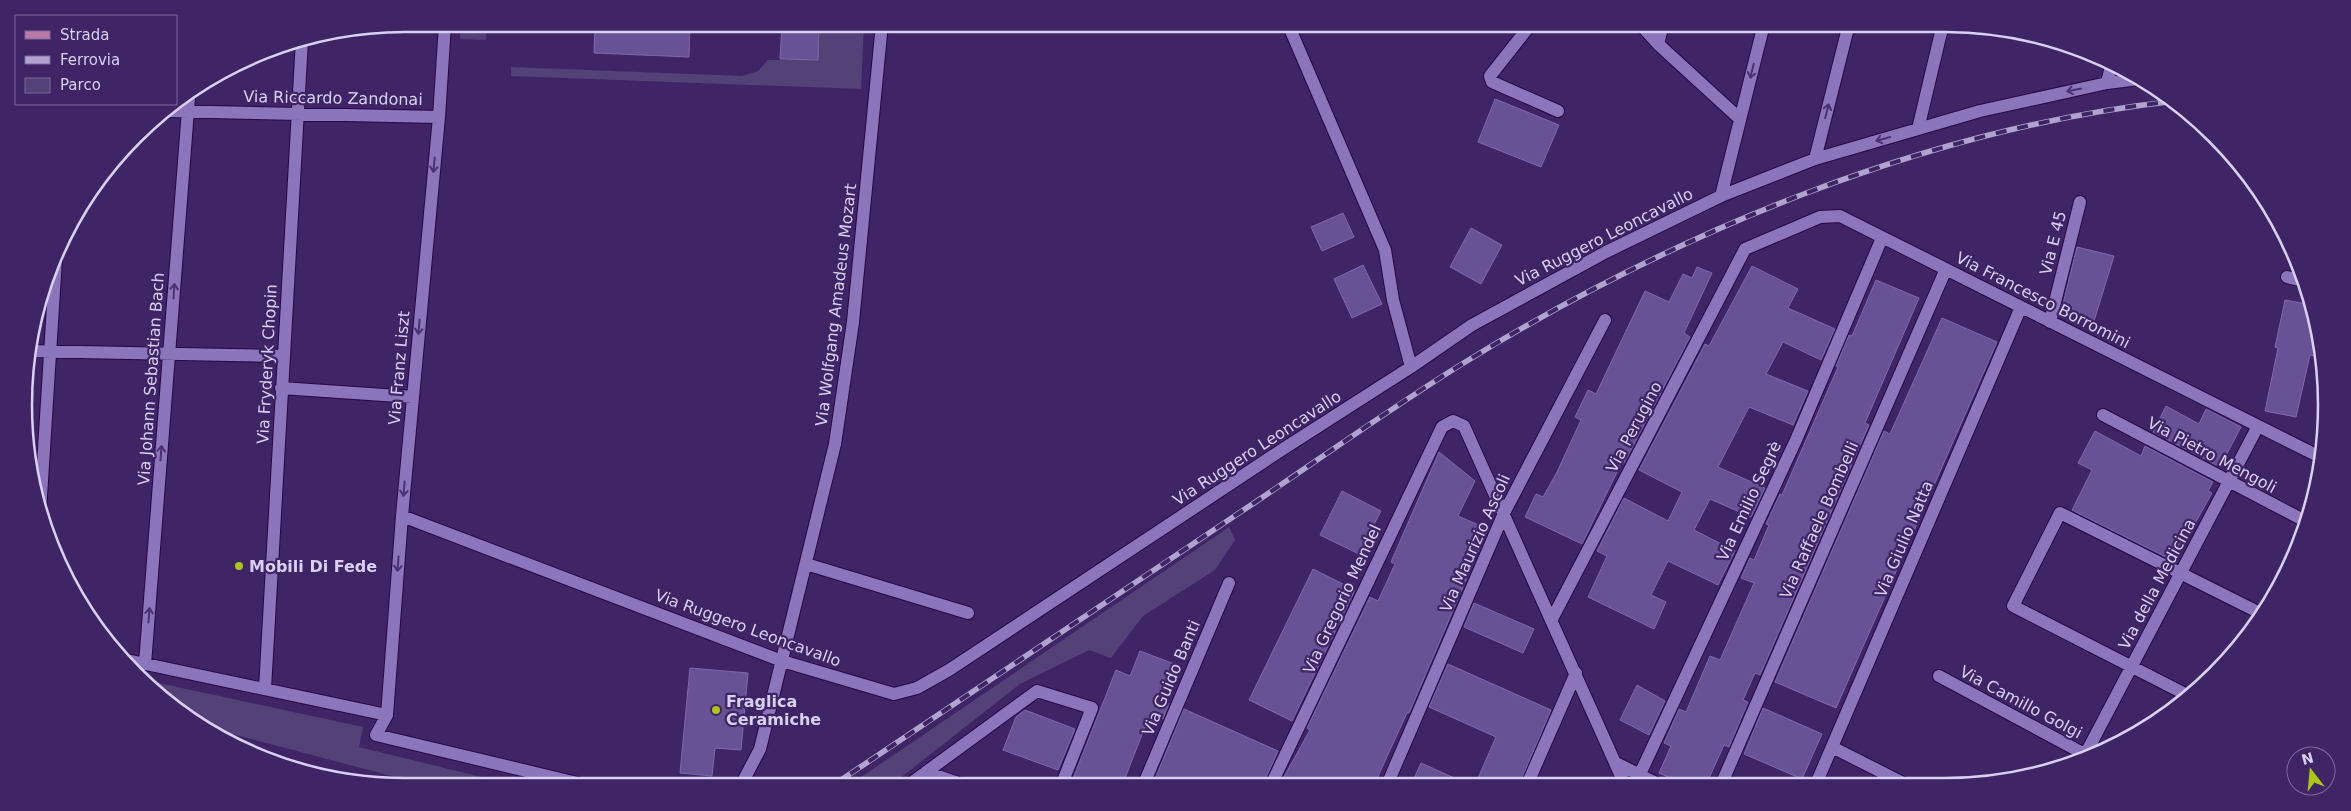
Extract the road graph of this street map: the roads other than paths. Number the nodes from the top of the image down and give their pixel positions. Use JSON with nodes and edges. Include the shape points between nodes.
{"nodes":[{"id":1,"x":444,"y":32,"type":"edge"},
{"id":2,"x":881,"y":32,"type":"edge"},
{"id":3,"x":1291,"y":32,"type":"edge"},
{"id":4,"x":1525,"y":32,"type":"edge"},
{"id":5,"x":1647,"y":32,"type":"edge"},
{"id":6,"x":1661,"y":32,"type":"edge"},
{"id":7,"x":1762,"y":32,"type":"edge"},
{"id":8,"x":1847,"y":32,"type":"edge"},
{"id":9,"x":1941,"y":32,"type":"edge"},
{"id":10,"x":1658,"y":44,"type":"junction"},
{"id":11,"x":301,"y":47,"type":"edge"},
{"id":12,"x":2110,"y":71,"type":"edge"},
{"id":13,"x":2129,"y":80,"type":"edge"},
{"id":14,"x":2107,"y":83,"type":"junction"},
{"id":15,"x":189,"y":102,"type":"edge"},
{"id":16,"x":177,"y":111,"type":"edge"},
{"id":17,"x":188,"y":111,"type":"junction"},
{"id":18,"x":1558,"y":111,"type":"dead end"},
{"id":19,"x":296,"y":114,"type":"junction"},
{"id":20,"x":439,"y":117,"type":"junction"},
{"id":21,"x":1740,"y":119,"type":"junction"},
{"id":22,"x":1918,"y":129,"type":"junction"},
{"id":23,"x":1815,"y":159,"type":"junction"},
{"id":24,"x":1721,"y":196,"type":"junction"},
{"id":25,"x":2080,"y":202,"type":"dead end"},
{"id":26,"x":1882,"y":238,"type":"junction"},
{"id":27,"x":1745,"y":249,"type":"joint"},
{"id":28,"x":1946,"y":269,"type":"junction"},
{"id":29,"x":2287,"y":277,"type":"dead end"},
{"id":30,"x":55,"y":279,"type":"edge"},
{"id":31,"x":2296,"y":279,"type":"edge"},
{"id":32,"x":2021,"y":307,"type":"junction"},
{"id":33,"x":1605,"y":320,"type":"dead end"},
{"id":34,"x":2050,"y":322,"type":"junction"},
{"id":35,"x":37,"y":351,"type":"edge"},
{"id":36,"x":50,"y":351,"type":"junction"},
{"id":37,"x":169,"y":353,"type":"junction"},
{"id":38,"x":283,"y":356,"type":"junction"},
{"id":39,"x":1411,"y":367,"type":"junction"},
{"id":40,"x":282,"y":388,"type":"junction"},
{"id":41,"x":413,"y":396,"type":"junction"},
{"id":42,"x":2103,"y":416,"type":"dead end"},
{"id":43,"x":2258,"y":426,"type":"junction"},
{"id":44,"x":2315,"y":454,"type":"edge"},
{"id":45,"x":2229,"y":482,"type":"junction"},
{"id":46,"x":42,"y":486,"type":"edge"},
{"id":47,"x":1504,"y":513,"type":"junction"},
{"id":48,"x":402,"y":516,"type":"junction"},
{"id":49,"x":2301,"y":519,"type":"edge"},
{"id":50,"x":806,"y":564,"type":"junction"},
{"id":51,"x":2181,"y":573,"type":"junction"},
{"id":52,"x":1229,"y":583,"type":"dead end"},
{"id":53,"x":2257,"y":611,"type":"edge"},
{"id":54,"x":968,"y":613,"type":"dead end"},
{"id":55,"x":1552,"y":619,"type":"junction"},
{"id":56,"x":782,"y":661,"type":"junction"},
{"id":57,"x":135,"y":662,"type":"edge"},
{"id":58,"x":145,"y":664,"type":"junction"},
{"id":59,"x":2132,"y":666,"type":"junction"},
{"id":60,"x":1576,"y":673,"type":"junction"},
{"id":61,"x":1939,"y":676,"type":"dead end"},
{"id":62,"x":265,"y":689,"type":"junction"},
{"id":63,"x":2183,"y":693,"type":"edge"},
{"id":64,"x":387,"y":715,"type":"junction"},
{"id":65,"x":1832,"y":747,"type":"junction"},
{"id":66,"x":2089,"y":749,"type":"edge"},
{"id":67,"x":2080,"y":753,"type":"edge"},
{"id":68,"x":1616,"y":763,"type":"junction"},
{"id":69,"x":926,"y":772,"type":"junction"},
{"id":70,"x":1640,"y":774,"type":"junction"},
{"id":71,"x":556,"y":778,"type":"edge"},
{"id":72,"x":744,"y":778,"type":"edge"},
{"id":73,"x":917,"y":778,"type":"edge"},
{"id":74,"x":944,"y":778,"type":"edge"},
{"id":75,"x":1064,"y":778,"type":"edge"},
{"id":76,"x":1146,"y":778,"type":"edge"},
{"id":77,"x":1275,"y":778,"type":"edge"},
{"id":78,"x":1390,"y":778,"type":"edge"},
{"id":79,"x":1530,"y":778,"type":"edge"},
{"id":80,"x":1622,"y":778,"type":"edge"},
{"id":81,"x":1647,"y":778,"type":"edge"},
{"id":82,"x":1724,"y":778,"type":"edge"},
{"id":83,"x":1819,"y":778,"type":"edge"},
{"id":84,"x":1894,"y":778,"type":"edge"}],
"edges":[{"from":1,"to":20,"type":"street","name":"Via Franz Liszt"},
{"from":2,"to":50,"type":"street","name":"Via Wolfgang Amadeus Mozart","via":[[853,322],[836,444]]},
{"from":3,"to":39,"type":"street","via":[[1385,250],[1393,300]]},
{"from":4,"to":18,"type":"street","via":[[1490,76],[1492,82]]},
{"from":5,"to":10,"type":"street"},
{"from":6,"to":10,"type":"street"},
{"from":7,"to":21,"type":"street","one_way":true},
{"from":23,"to":8,"type":"street","one_way":true},
{"from":9,"to":22,"type":"street"},
{"from":10,"to":21,"type":"street"},
{"from":11,"to":19,"type":"street","name":"Via Fryderyk Chopin"},
{"from":12,"to":14,"type":"street"},
{"from":13,"to":14,"type":"street","name":"Via Ruggero Leoncavallo"},
{"from":14,"to":22,"type":"street","name":"Via Ruggero Leoncavallo","one_way":true,"via":[[1980,111]]},
{"from":15,"to":17,"type":"street","name":"Via Johann Sebastian Bach"},
{"from":16,"to":17,"type":"street","name":"Via Riccardo Zandonai"},
{"from":17,"to":19,"type":"street","name":"Via Riccardo Zandonai"},
{"from":37,"to":17,"type":"street","name":"Via Johann Sebastian Bach","one_way":true},
{"from":19,"to":20,"type":"street","name":"Via Riccardo Zandonai"},
{"from":19,"to":38,"type":"street","name":"Via Fryderyk Chopin"},
{"from":20,"to":41,"type":"street","name":"Via Franz Liszt","one_way":true},
{"from":21,"to":24,"type":"street"},
{"from":22,"to":23,"type":"street","name":"Via Ruggero Leoncavallo","one_way":true},
{"from":23,"to":24,"type":"street","name":"Via Ruggero Leoncavallo"},
{"from":24,"to":39,"type":"street","name":"Via Ruggero Leoncavallo","via":[[1606,252],[1472,325]]},
{"from":25,"to":34,"type":"street","name":"Via E 45"},
{"from":26,"to":27,"type":"street","name":"Via Francesco Borromini","via":[[1840,216],[1820,217]]},
{"from":26,"to":28,"type":"street","name":"Via Francesco Borromini"},
{"from":26,"to":70,"type":"street","name":"Via Emilio Segrè","via":[[1796,440]]},
{"from":27,"to":55,"type":"street","name":"Via Perugino"},
{"from":28,"to":32,"type":"street","name":"Via Francesco Borromini"},
{"from":28,"to":82,"type":"street","name":"Via Raffaele Bombelli"},
{"from":29,"to":31,"type":"street"},
{"from":30,"to":36,"type":"street"},
{"from":32,"to":34,"type":"street","name":"Via Francesco Borromini"},
{"from":32,"to":65,"type":"street","name":"Via Giulio Natta"},
{"from":33,"to":47,"type":"street","name":"Via Maurizio Ascoli"},
{"from":34,"to":43,"type":"street","name":"Via Francesco Borromini"},
{"from":35,"to":36,"type":"street"},
{"from":36,"to":37,"type":"street"},
{"from":36,"to":46,"type":"street"},
{"from":37,"to":38,"type":"street"},
{"from":58,"to":37,"type":"street","name":"Via Johann Sebastian Bach","one_way":true},
{"from":38,"to":40,"type":"street","name":"Via Fryderyk Chopin"},
{"from":39,"to":56,"type":"street","name":"Via Ruggero Leoncavallo","via":[[917,688],[894,694]]},
{"from":40,"to":41,"type":"street"},
{"from":40,"to":62,"type":"street","name":"Via Fryderyk Chopin"},
{"from":41,"to":48,"type":"street","name":"Via Franz Liszt","one_way":true},
{"from":42,"to":45,"type":"street","name":"Via Pietro Mengoli"},
{"from":43,"to":44,"type":"street","name":"Via Francesco Borromini"},
{"from":43,"to":45,"type":"street","name":"Via della Medicina"},
{"from":45,"to":49,"type":"street","name":"Via Pietro Mengoli"},
{"from":45,"to":51,"type":"street","name":"Via della Medicina"},
{"from":47,"to":55,"type":"street"},
{"from":47,"to":77,"type":"street","name":"Via Gregorio Mendel","via":[[1464,426],[1453,421],[1442,427]]},
{"from":47,"to":78,"type":"street","name":"Via Maurizio Ascoli"},
{"from":48,"to":56,"type":"street","name":"Via Ruggero Leoncavallo"},
{"from":48,"to":64,"type":"street","name":"Via Franz Liszt","one_way":true},
{"from":50,"to":54,"type":"street"},
{"from":50,"to":56,"type":"street","name":"Via Wolfgang Amadeus Mozart"},
{"from":51,"to":53,"type":"street"},
{"from":51,"to":59,"type":"street","name":"Via della Medicina"},
{"from":51,"to":59,"type":"street","via":[[2060,513],[2013,606]]},
{"from":52,"to":76,"type":"street","name":"Via Guido Banti"},
{"from":55,"to":60,"type":"street"},
{"from":56,"to":72,"type":"street","name":"Via Wolfgang Amadeus Mozart","via":[[760,749]]},
{"from":57,"to":58,"type":"street"},
{"from":58,"to":62,"type":"street"},
{"from":59,"to":63,"type":"street"},
{"from":59,"to":66,"type":"street","name":"Via della Medicina"},
{"from":60,"to":68,"type":"street"},
{"from":60,"to":79,"type":"street"},
{"from":61,"to":67,"type":"street","name":"Via Camillo Golgi"},
{"from":62,"to":64,"type":"street"},
{"from":64,"to":71,"type":"street","name":"Via Franz Liszt","via":[[376,735]]},
{"from":65,"to":83,"type":"street","name":"Via Giulio Natta"},
{"from":65,"to":84,"type":"street"},
{"from":68,"to":70,"type":"street"},
{"from":68,"to":80,"type":"street"},
{"from":69,"to":73,"type":"street"},
{"from":69,"to":74,"type":"street"},
{"from":69,"to":75,"type":"street","via":[[1037,691],[1092,708]]},
{"from":70,"to":81,"type":"street"}]}
